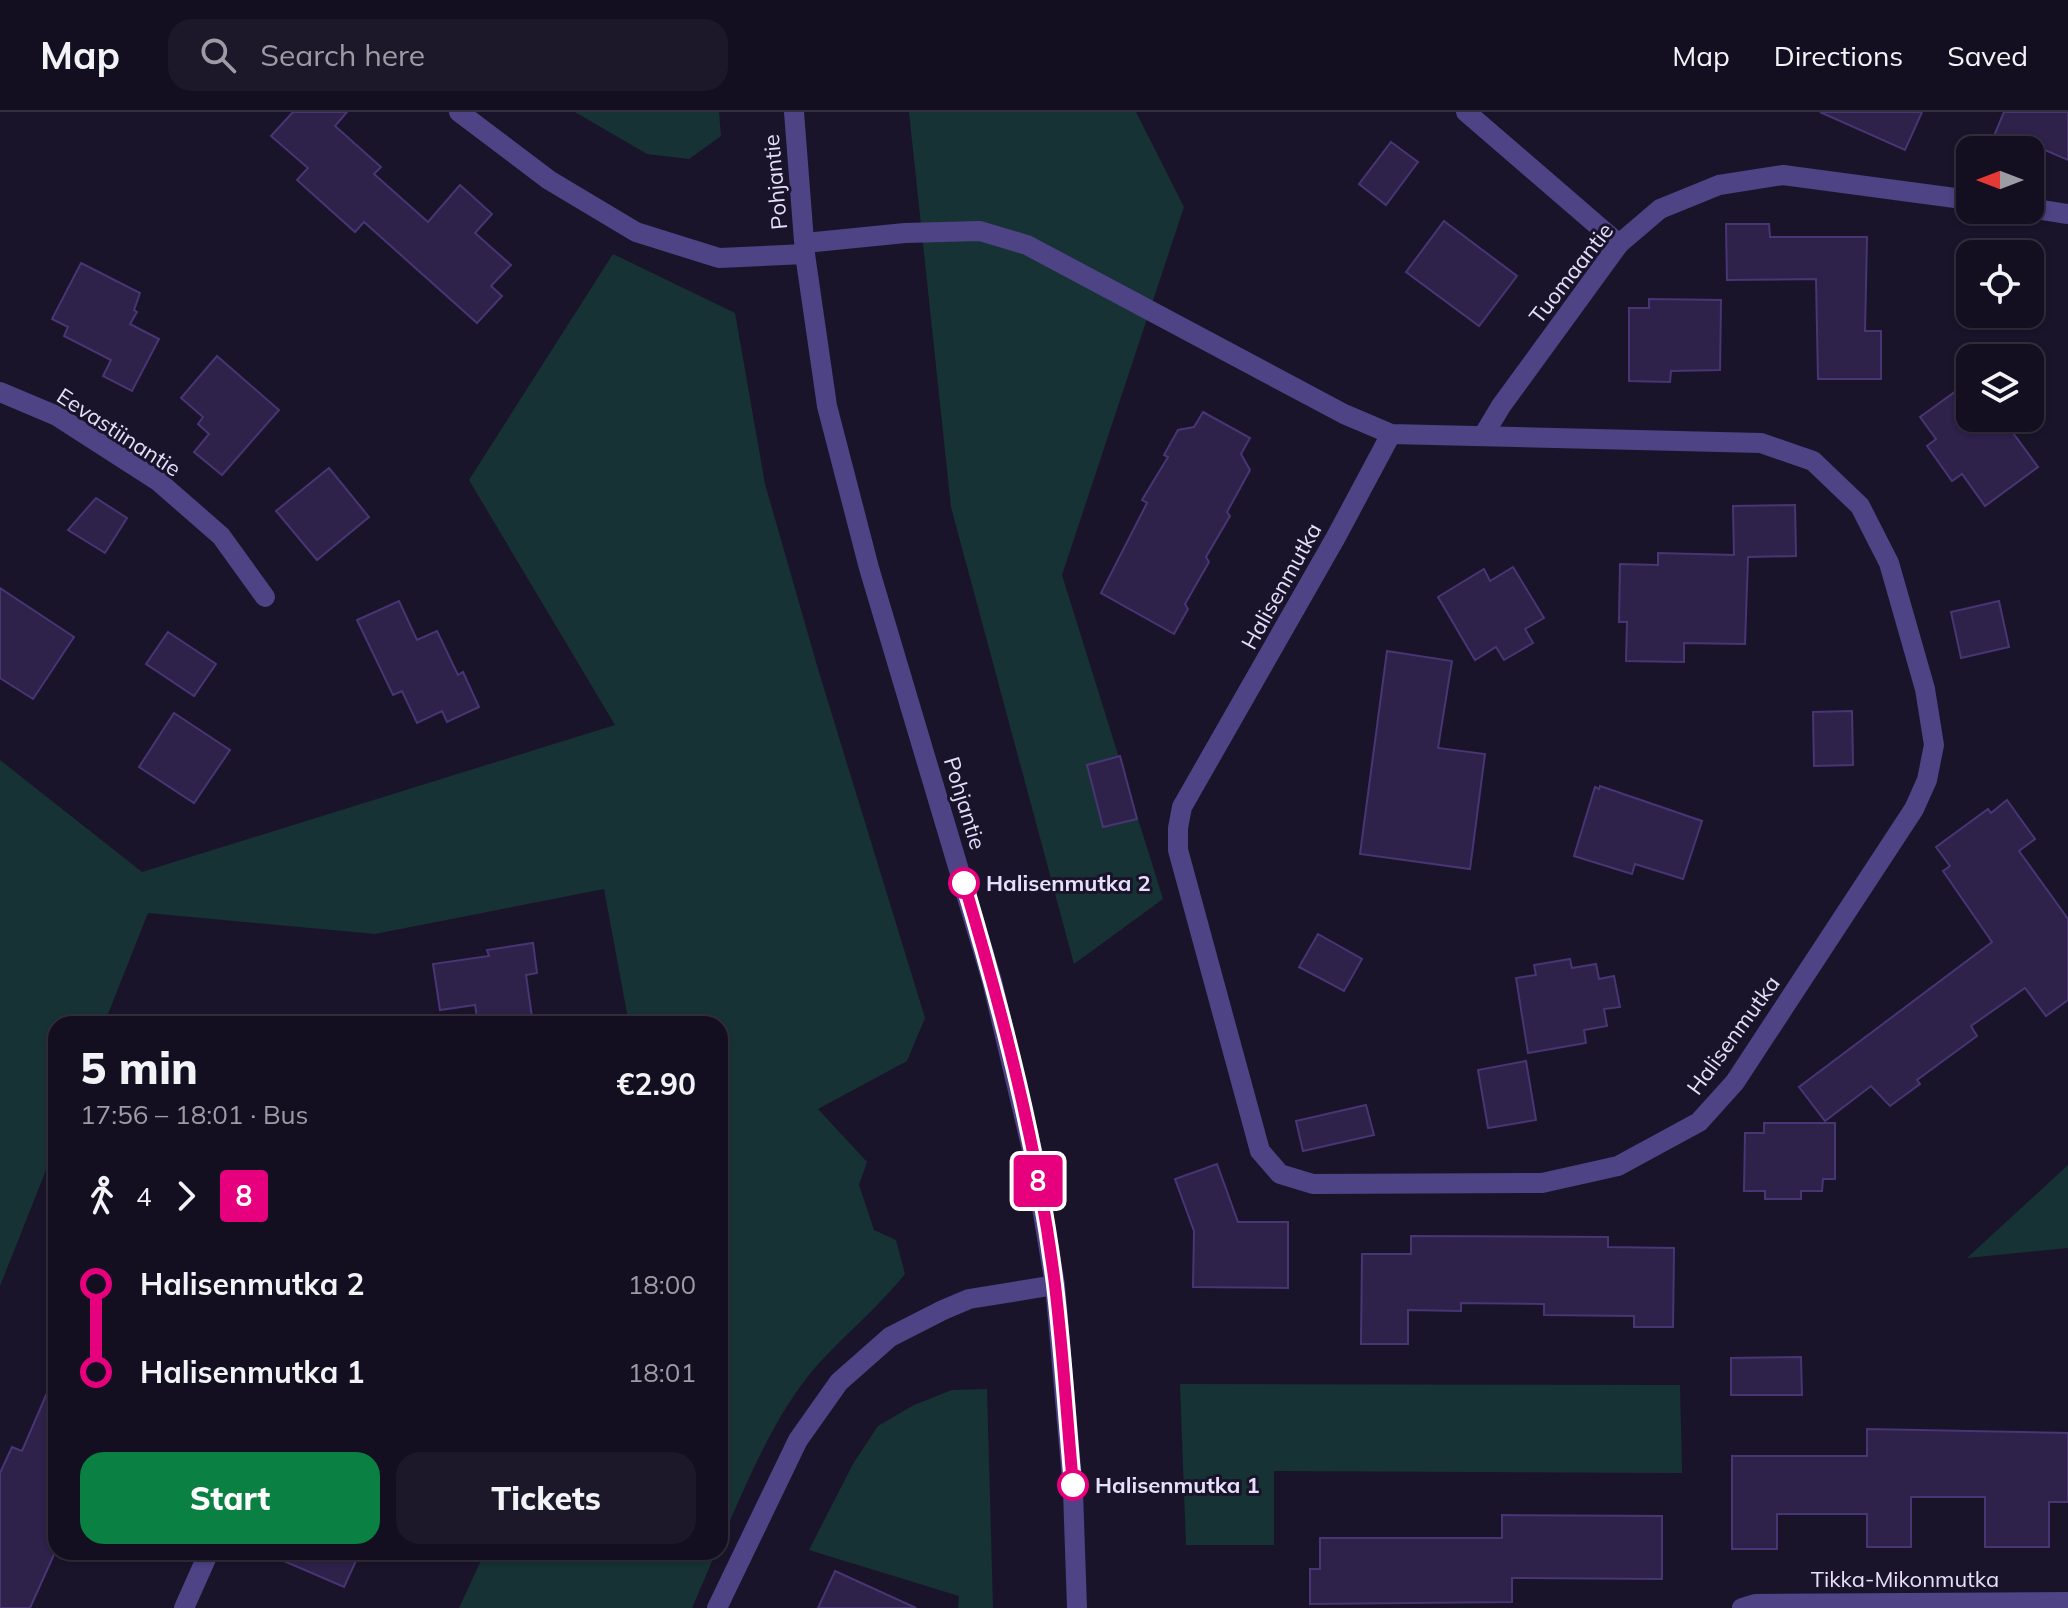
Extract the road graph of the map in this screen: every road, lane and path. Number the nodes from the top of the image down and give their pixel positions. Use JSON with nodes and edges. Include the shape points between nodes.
{"nodes":[{"id":1,"x":459,"y":112,"type":"edge"},
{"id":2,"x":794,"y":112,"type":"edge"},
{"id":3,"x":1466,"y":112,"type":"edge"},
{"id":4,"x":1956,"y":198,"type":"edge"},
{"id":5,"x":2044,"y":210,"type":"edge"},
{"id":6,"x":2068,"y":214,"type":"edge"},
{"id":7,"x":1619,"y":244,"type":"junction"},
{"id":8,"x":805,"y":249,"type":"junction"},
{"id":9,"x":0,"y":392,"type":"edge"},
{"id":10,"x":1391,"y":434,"type":"junction"},
{"id":11,"x":1483,"y":436,"type":"junction"},
{"id":12,"x":265,"y":597,"type":"dead end"},
{"id":13,"x":1055,"y":1285,"type":"junction"},
{"id":14,"x":205,"y":1560,"type":"edge"},
{"id":15,"x":2068,"y":1602,"type":"edge"},
{"id":16,"x":184,"y":1608,"type":"edge"},
{"id":17,"x":717,"y":1608,"type":"edge"},
{"id":18,"x":1077,"y":1608,"type":"edge"},
{"id":19,"x":1742,"y":1608,"type":"edge"}],
"edges":[{"from":1,"to":8,"type":"street","name":"Halisenmutka","via":[[549,180],[636,232],[719,258]]},
{"from":2,"to":8,"type":"street","name":"Pohjantie"},
{"from":3,"to":7,"type":"street"},
{"from":4,"to":7,"type":"street","name":"Tuomaantie","via":[[1783,175],[1719,185],[1660,209]]},
{"from":5,"to":6,"type":"street"},
{"from":7,"to":11,"type":"street","name":"Tuomaantie"},
{"from":8,"to":10,"type":"street","name":"Halisenmutka","via":[[905,233],[980,231],[1027,245]]},
{"from":8,"to":13,"type":"street","name":"Pohjantie","via":[[827,406],[869,568],[992,981],[1033,1154]]},
{"from":9,"to":12,"type":"street","name":"Eevastiinantie","via":[[57,416],[158,481],[221,536]]},
{"from":10,"to":11,"type":"street","name":"Halisenmutka"},
{"from":10,"to":11,"type":"street","name":"Halisenmutka","via":[[1182,807],[1178,828],[1178,850],[1260,1151],[1280,1174],[1313,1184],[1542,1183],[1618,1166],[1699,1122],[1735,1082],[1914,809],[1927,780],[1934,745],[1925,689],[1889,563],[1860,506],[1813,461],[1761,443]]},
{"from":13,"to":17,"type":"street","via":[[969,1299],[943,1310],[890,1337],[839,1382],[798,1440]]},
{"from":13,"to":18,"type":"street","name":"Pohjantie"},
{"from":14,"to":16,"type":"street"},
{"from":15,"to":19,"type":"street","name":"Tikka-Mikonmutka"}]}
